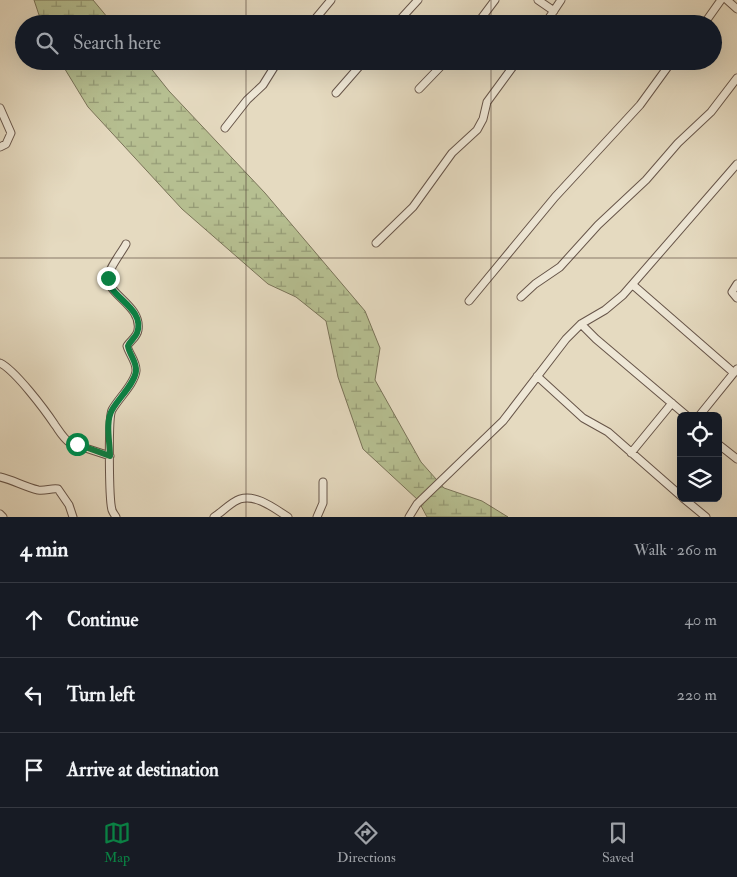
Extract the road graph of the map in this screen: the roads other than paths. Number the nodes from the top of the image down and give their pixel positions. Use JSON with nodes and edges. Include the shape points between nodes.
{"nodes":[{"id":1,"x":331,"y":0,"type":"edge"},
{"id":2,"x":418,"y":0,"type":"edge"},
{"id":3,"x":495,"y":0,"type":"edge"},
{"id":4,"x":538,"y":0,"type":"edge"},
{"id":5,"x":561,"y":0,"type":"edge"},
{"id":6,"x":721,"y":0,"type":"edge"},
{"id":7,"x":726,"y":0,"type":"edge"},
{"id":8,"x":737,"y":9,"type":"edge"},
{"id":9,"x":554,"y":12,"type":"junction"},
{"id":10,"x":318,"y":15,"type":"edge"},
{"id":11,"x":404,"y":15,"type":"edge"},
{"id":12,"x":484,"y":15,"type":"edge"},
{"id":13,"x":552,"y":15,"type":"edge"},
{"id":14,"x":710,"y":15,"type":"edge"},
{"id":15,"x":273,"y":70,"type":"edge"},
{"id":16,"x":356,"y":70,"type":"edge"},
{"id":17,"x":437,"y":70,"type":"edge"},
{"id":18,"x":511,"y":70,"type":"edge"},
{"id":19,"x":665,"y":70,"type":"edge"},
{"id":20,"x":737,"y":78,"type":"edge"},
{"id":21,"x":419,"y":89,"type":"dead end"},
{"id":22,"x":336,"y":93,"type":"dead end"},
{"id":23,"x":0,"y":108,"type":"edge"},
{"id":24,"x":225,"y":128,"type":"dead end"},
{"id":25,"x":0,"y":147,"type":"edge"},
{"id":26,"x":737,"y":164,"type":"edge"},
{"id":27,"x":376,"y":243,"type":"dead end"},
{"id":28,"x":126,"y":244,"type":"dead end"},
{"id":29,"x":737,"y":284,"type":"edge"},
{"id":30,"x":633,"y":285,"type":"junction"},
{"id":31,"x":521,"y":297,"type":"dead end"},
{"id":32,"x":737,"y":298,"type":"edge"},
{"id":33,"x":469,"y":301,"type":"dead end"},
{"id":34,"x":581,"y":324,"type":"junction"},
{"id":35,"x":0,"y":364,"type":"edge"},
{"id":36,"x":736,"y":371,"type":"edge"},
{"id":37,"x":537,"y":376,"type":"junction"},
{"id":38,"x":672,"y":403,"type":"junction"},
{"id":39,"x":683,"y":412,"type":"edge"},
{"id":40,"x":701,"y":412,"type":"edge"},
{"id":41,"x":722,"y":447,"type":"edge"},
{"id":42,"x":630,"y":453,"type":"junction"},
{"id":43,"x":110,"y":456,"type":"junction"},
{"id":44,"x":737,"y":459,"type":"edge"},
{"id":45,"x":0,"y":477,"type":"edge"},
{"id":46,"x":323,"y":482,"type":"dead end"},
{"id":47,"x":677,"y":493,"type":"edge"},
{"id":48,"x":688,"y":502,"type":"edge"},
{"id":49,"x":0,"y":514,"type":"edge"},
{"id":50,"x":3,"y":517,"type":"edge"},
{"id":51,"x":73,"y":517,"type":"edge"},
{"id":52,"x":116,"y":517,"type":"edge"},
{"id":53,"x":214,"y":517,"type":"edge"},
{"id":54,"x":288,"y":517,"type":"edge"},
{"id":55,"x":317,"y":517,"type":"edge"},
{"id":56,"x":409,"y":517,"type":"edge"},
{"id":57,"x":706,"y":517,"type":"edge"}],
"edges":[{"from":1,"to":10,"type":"street"},
{"from":2,"to":11,"type":"street"},
{"from":3,"to":12,"type":"street"},
{"from":4,"to":9,"type":"street"},
{"from":5,"to":9,"type":"street"},
{"from":6,"to":14,"type":"street"},
{"from":7,"to":8,"type":"street"},
{"from":9,"to":13,"type":"street"},
{"from":15,"to":24,"type":"street","via":[[263,86]]},
{"from":16,"to":22,"type":"street"},
{"from":17,"to":21,"type":"street"},
{"from":18,"to":27,"type":"street","via":[[488,102],[477,130],[452,153],[413,207]]},
{"from":19,"to":33,"type":"street","via":[[640,105],[554,196]]},
{"from":20,"to":31,"type":"street","via":[[712,112],[678,143],[646,180],[598,224],[560,267]]},
{"from":23,"to":25,"type":"street","via":[[11,134],[6,144]]},
{"from":26,"to":30,"type":"street"},
{"from":28,"to":43,"type":"street","via":[[108,278],[110,286],[134,312],[138,322],[136,336],[128,346],[136,372],[111,412]]},
{"from":29,"to":32,"type":"street","via":[[732,292]]},
{"from":30,"to":34,"type":"street","via":[[605,310]]},
{"from":30,"to":36,"type":"street"},
{"from":34,"to":37,"type":"street"},
{"from":34,"to":38,"type":"street"},
{"from":35,"to":43,"type":"street","via":[[8,368],[30,393],[64,439]]},
{"from":36,"to":40,"type":"street"},
{"from":37,"to":42,"type":"street","via":[[583,418],[608,432]]},
{"from":37,"to":56,"type":"street","via":[[502,421],[417,504]]},
{"from":38,"to":39,"type":"street"},
{"from":38,"to":42,"type":"street"},
{"from":41,"to":44,"type":"street"},
{"from":42,"to":47,"type":"street"},
{"from":43,"to":52,"type":"street","via":[[112,510]]},
{"from":45,"to":51,"type":"street","via":[[38,490],[58,489]]},
{"from":46,"to":55,"type":"street","via":[[323,504]]},
{"from":48,"to":57,"type":"street"},
{"from":49,"to":50,"type":"street"},
{"from":53,"to":54,"type":"street","via":[[240,499],[249,498],[263,502]]}]}
